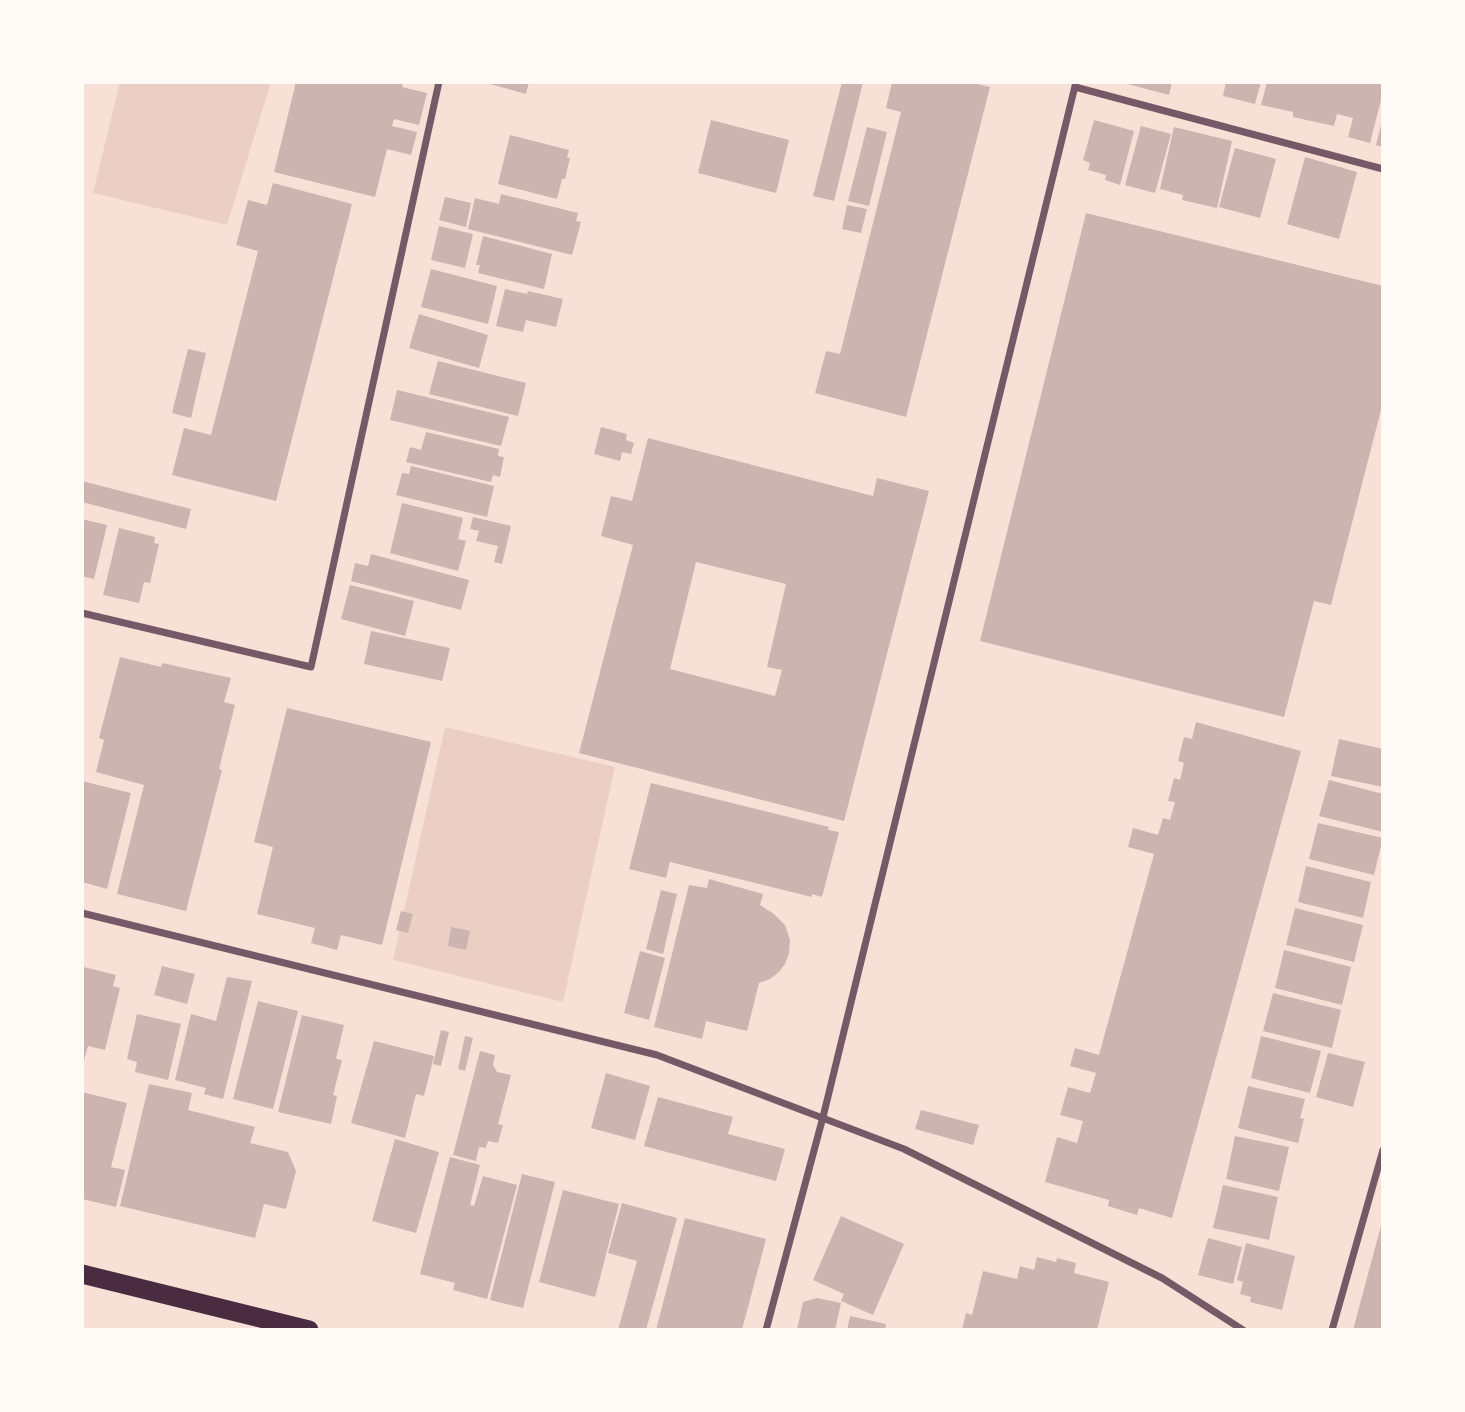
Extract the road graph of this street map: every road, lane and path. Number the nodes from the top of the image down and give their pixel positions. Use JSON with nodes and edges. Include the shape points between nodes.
{"nodes":[{"id":1,"x":439,"y":82,"type":"edge"},
{"id":2,"x":1076,"y":84,"type":"edge"},
{"id":3,"x":1383,"y":169,"type":"edge"},
{"id":4,"x":82,"y":613,"type":"edge"},
{"id":5,"x":82,"y":913,"type":"edge"},
{"id":6,"x":823,"y":1117,"type":"junction"},
{"id":7,"x":1383,"y":1150,"type":"edge"},
{"id":8,"x":82,"y":1274,"type":"edge"},
{"id":9,"x":309,"y":1330,"type":"edge"},
{"id":10,"x":766,"y":1330,"type":"edge"},
{"id":11,"x":1243,"y":1330,"type":"edge"},
{"id":12,"x":1332,"y":1330,"type":"edge"}],
"edges":[{"from":1,"to":4,"type":"street","via":[[311,667]]},
{"from":2,"to":3,"type":"street"},
{"from":2,"to":6,"type":"street"},
{"from":5,"to":6,"type":"street","via":[[657,1055]]},
{"from":6,"to":10,"type":"street"},
{"from":6,"to":11,"type":"street","via":[[904,1149],[1150,1272]]},
{"from":7,"to":12,"type":"street"},
{"from":8,"to":9,"type":"highway"}]}
